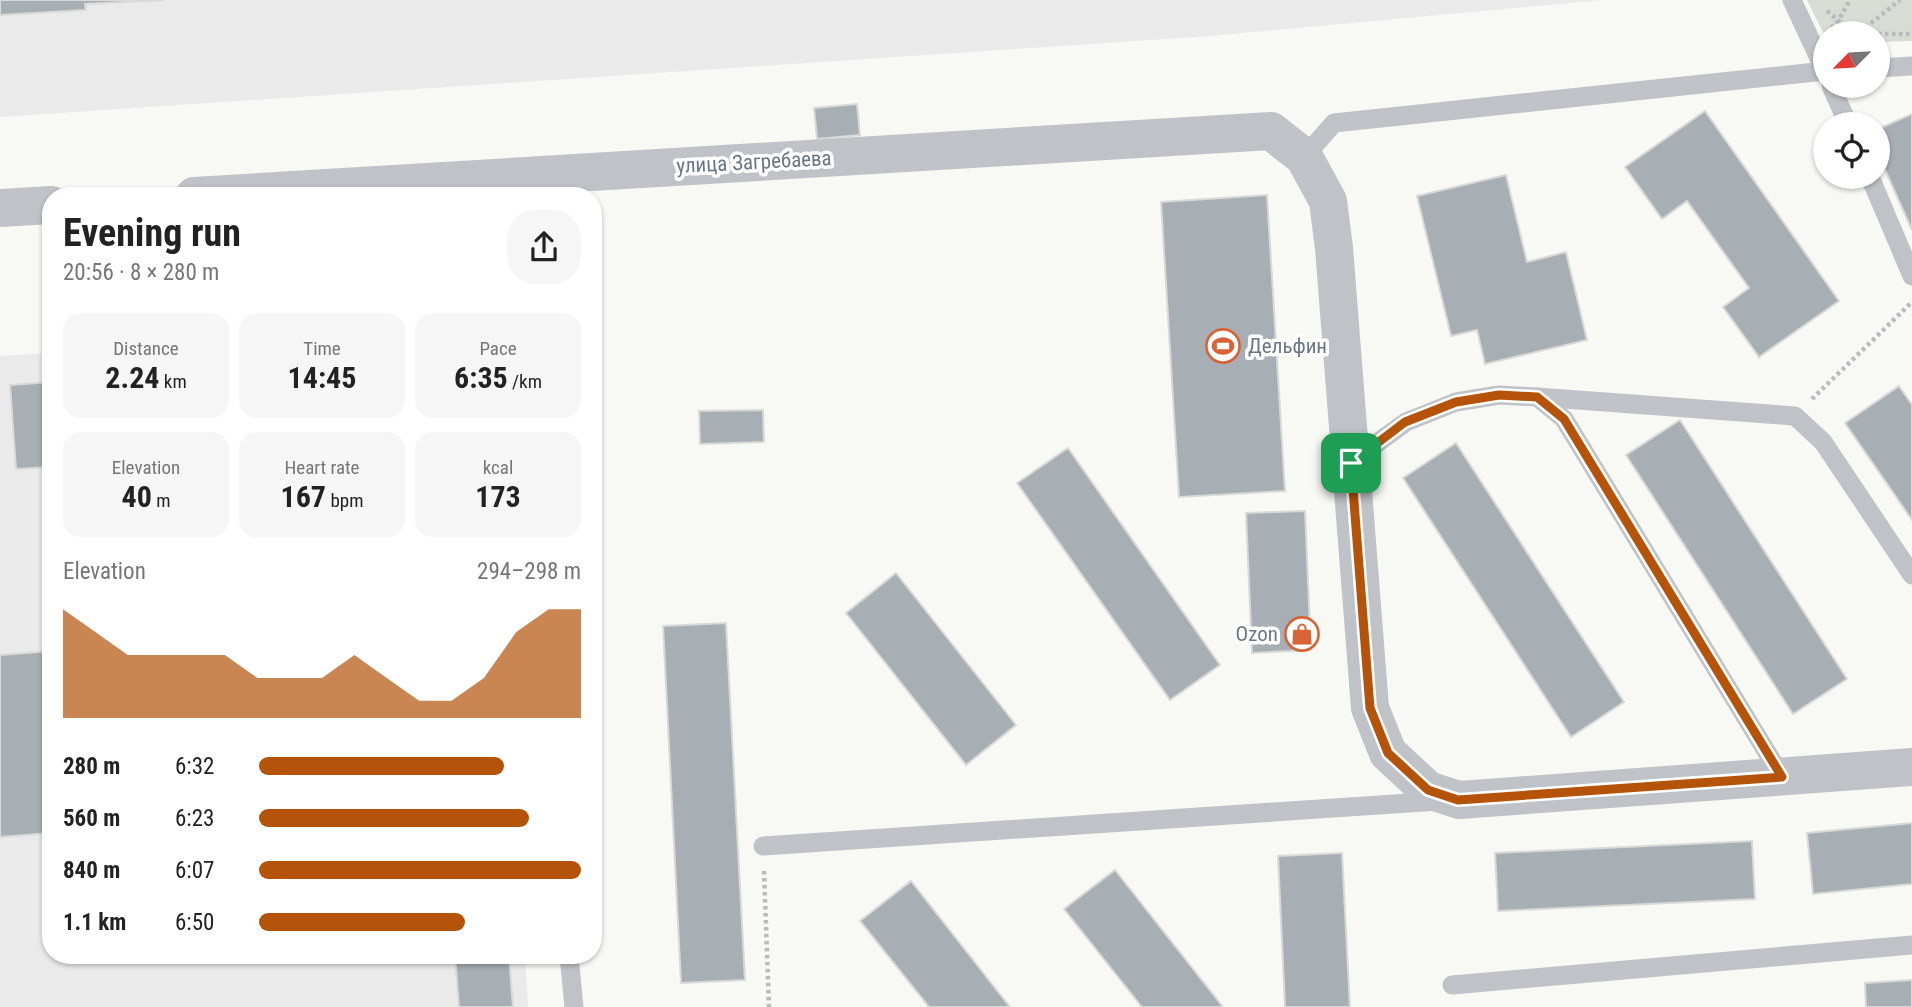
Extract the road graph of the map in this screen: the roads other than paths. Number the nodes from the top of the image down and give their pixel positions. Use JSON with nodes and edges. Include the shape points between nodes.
{"nodes":[{"id":1,"x":1792,"y":0,"type":"edge"},
{"id":2,"x":1813,"y":45,"type":"edge"},
{"id":3,"x":1912,"y":66,"type":"edge"},
{"id":4,"x":1890,"y":67,"type":"edge"},
{"id":5,"x":1813,"y":72,"type":"edge"},
{"id":6,"x":1304,"y":157,"type":"junction"},
{"id":7,"x":343,"y":187,"type":"edge"},
{"id":8,"x":1875,"y":189,"type":"edge"},
{"id":9,"x":42,"y":206,"type":"edge"},
{"id":10,"x":0,"y":208,"type":"edge"},
{"id":11,"x":1912,"y":276,"type":"edge"},
{"id":12,"x":1537,"y":397,"type":"junction"},
{"id":13,"x":1351,"y":463,"type":"junction"},
{"id":14,"x":1912,"y":575,"type":"edge"},
{"id":15,"x":1912,"y":767,"type":"edge"},
{"id":16,"x":1782,"y":777,"type":"junction"},
{"id":17,"x":1458,"y":800,"type":"junction"},
{"id":18,"x":763,"y":846,"type":"road end"},
{"id":19,"x":1912,"y":945,"type":"edge"},
{"id":20,"x":570,"y":964,"type":"edge"},
{"id":21,"x":1452,"y":985,"type":"dead end"},
{"id":22,"x":574,"y":1007,"type":"edge"}],
"edges":[{"from":1,"to":2,"type":"lane"},
{"from":3,"to":4,"type":"lane"},
{"from":5,"to":6,"type":"lane","via":[[1334,123]]},
{"from":6,"to":7,"type":"street","name":"улица Загребаева","via":[[1271,131]]},
{"from":6,"to":13,"type":"street","via":[[1328,201]]},
{"from":8,"to":11,"type":"lane"},
{"from":9,"to":10,"type":"street"},
{"from":12,"to":13,"type":"lane","via":[[1499,395],[1456,402],[1405,422]]},
{"from":12,"to":14,"type":"lane","via":[[1795,416],[1823,442]]},
{"from":12,"to":16,"type":"lane","via":[[1564,419]]},
{"from":13,"to":17,"type":"street","via":[[1370,708],[1388,753],[1428,790]]},
{"from":15,"to":16,"type":"street"},
{"from":16,"to":17,"type":"street"},
{"from":17,"to":18,"type":"lane"},
{"from":19,"to":21,"type":"lane"},
{"from":20,"to":22,"type":"lane"}]}
